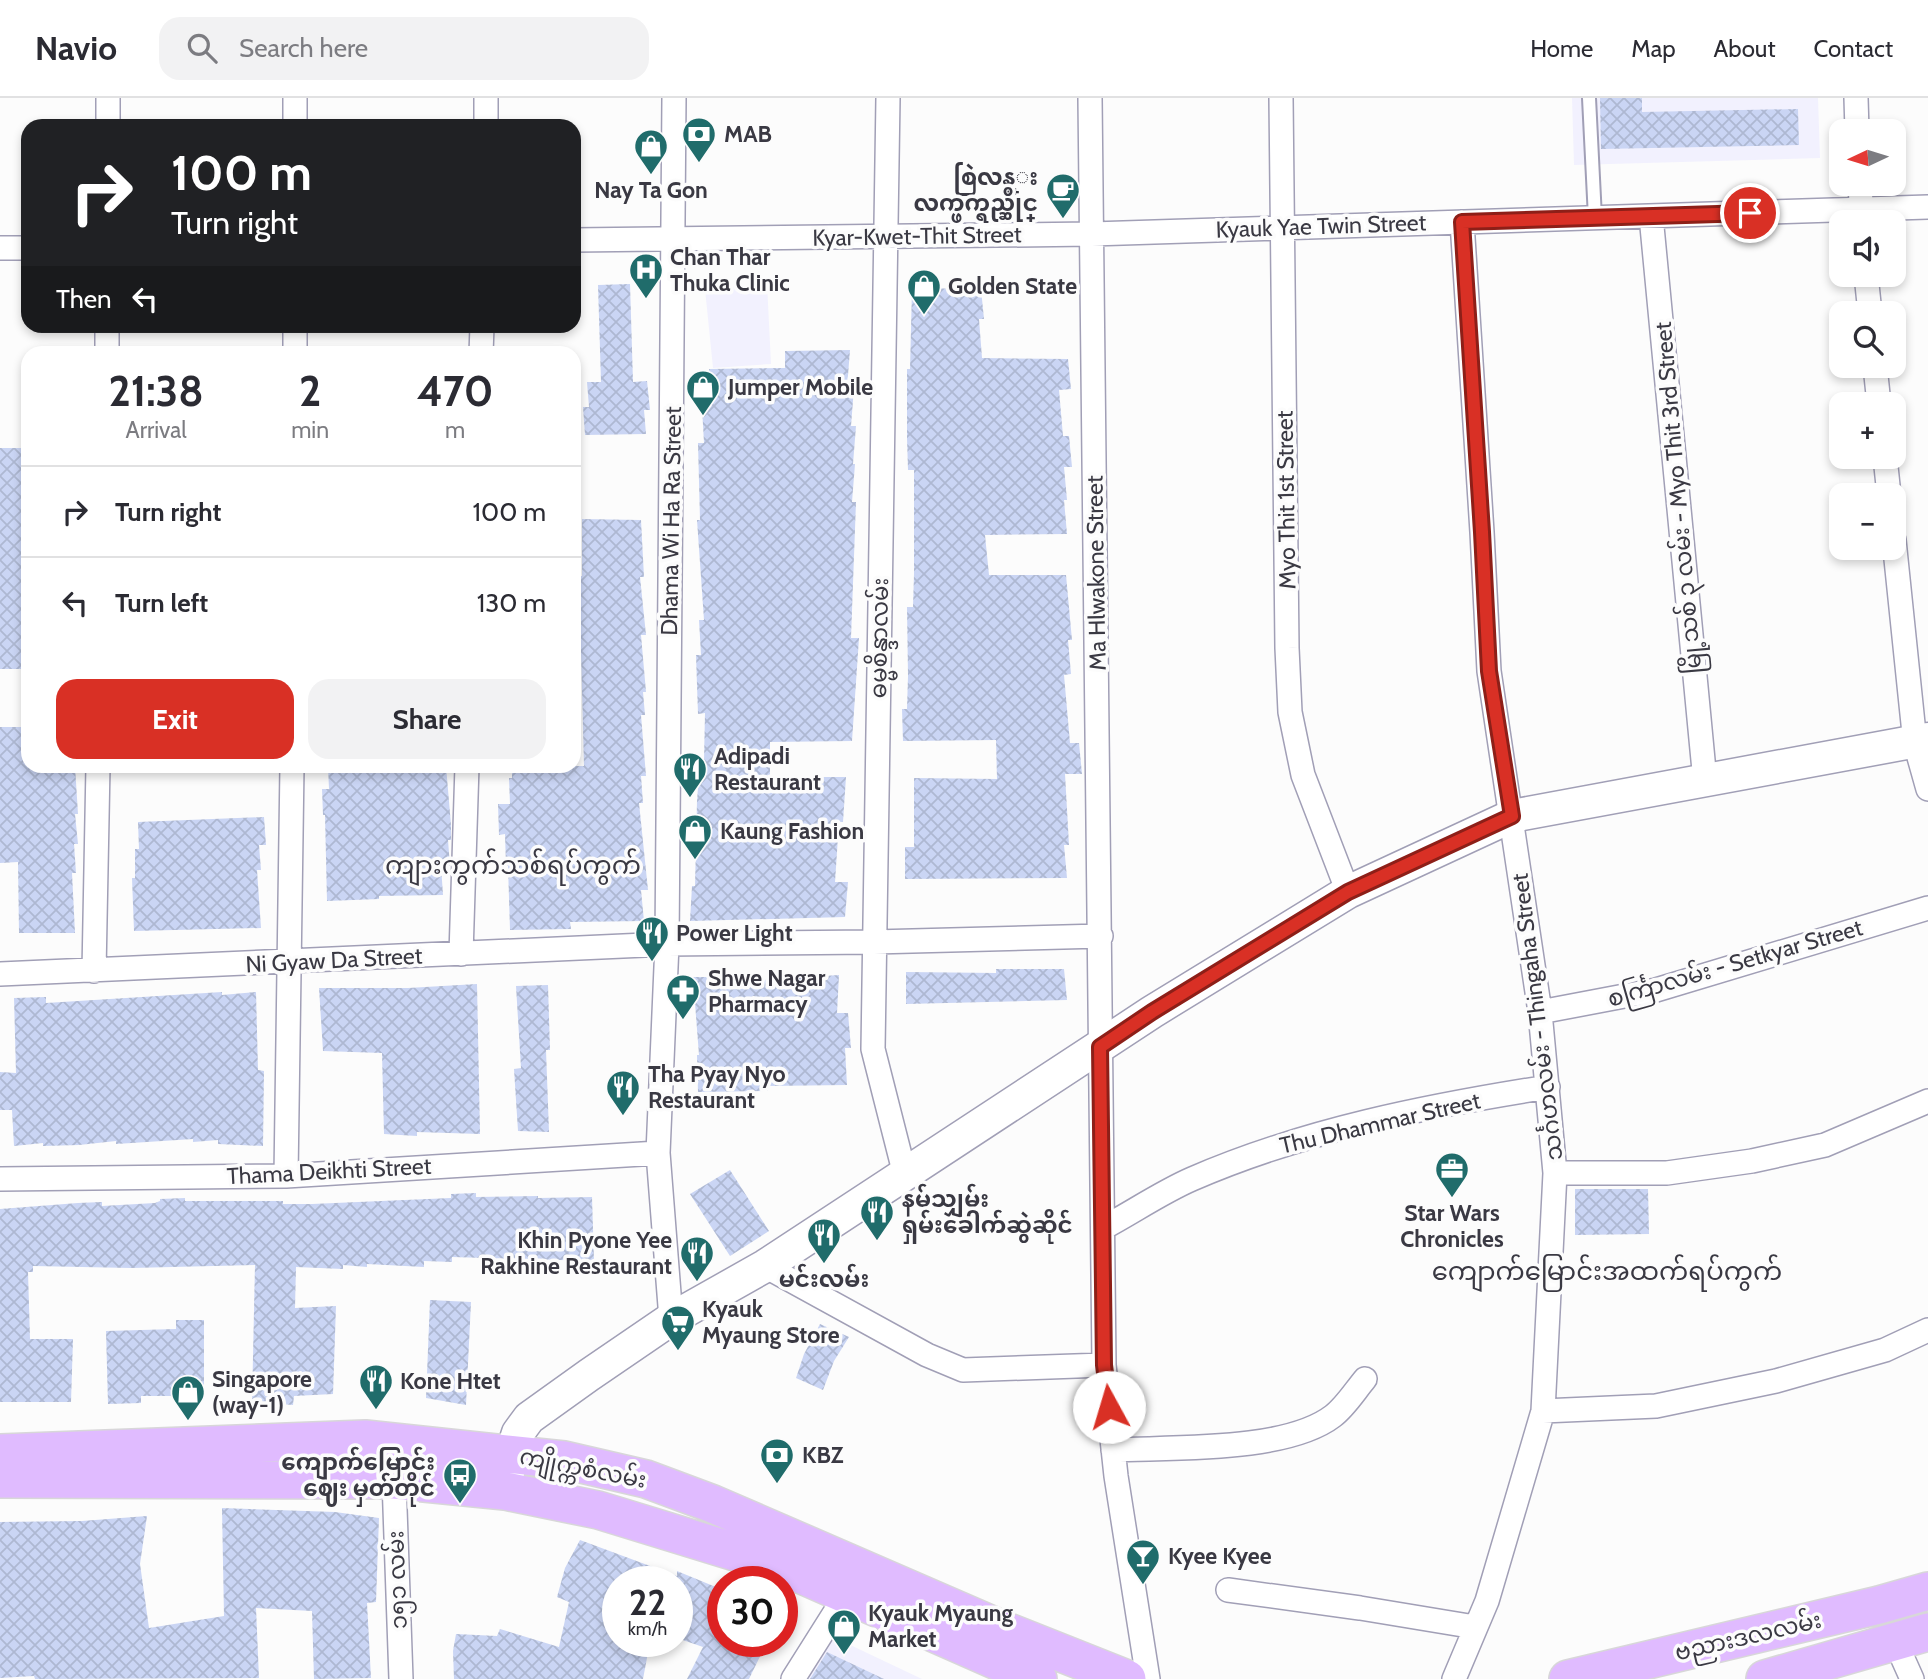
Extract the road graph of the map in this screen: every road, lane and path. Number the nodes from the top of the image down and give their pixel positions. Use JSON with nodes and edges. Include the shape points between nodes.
{"nodes":[{"id":1,"x":108,"y":98,"type":"edge"},
{"id":2,"x":295,"y":98,"type":"edge"},
{"id":3,"x":486,"y":98,"type":"edge"},
{"id":4,"x":674,"y":98,"type":"edge"},
{"id":5,"x":888,"y":98,"type":"edge"},
{"id":6,"x":1090,"y":98,"type":"edge"},
{"id":7,"x":1281,"y":98,"type":"edge"},
{"id":8,"x":1589,"y":98,"type":"edge"},
{"id":9,"x":1856,"y":98,"type":"edge"},
{"id":10,"x":108,"y":119,"type":"edge"},
{"id":11,"x":295,"y":119,"type":"edge"},
{"id":12,"x":486,"y":119,"type":"edge"},
{"id":13,"x":1857,"y":119,"type":"edge"},
{"id":14,"x":1928,"y":207,"type":"edge"},
{"id":15,"x":1906,"y":210,"type":"edge"},
{"id":16,"x":1651,"y":216,"type":"junction"},
{"id":17,"x":1829,"y":216,"type":"edge"},
{"id":18,"x":1595,"y":218,"type":"junction"},
{"id":19,"x":1462,"y":222,"type":"junction"},
{"id":20,"x":1283,"y":227,"type":"junction"},
{"id":21,"x":1092,"y":234,"type":"junction"},
{"id":22,"x":887,"y":236,"type":"junction"},
{"id":23,"x":673,"y":239,"type":"junction"},
{"id":24,"x":581,"y":240,"type":"edge"},
{"id":25,"x":0,"y":248,"type":"edge"},
{"id":26,"x":21,"y":248,"type":"edge"},
{"id":27,"x":1897,"y":560,"type":"edge"},
{"id":28,"x":1921,"y":741,"type":"edge"},
{"id":29,"x":98,"y":773,"type":"edge"},
{"id":30,"x":292,"y":773,"type":"edge"},
{"id":31,"x":467,"y":773,"type":"edge"},
{"id":32,"x":1705,"y":781,"type":"junction"},
{"id":33,"x":1928,"y":789,"type":"edge"},
{"id":34,"x":1512,"y":816,"type":"junction"},
{"id":35,"x":1348,"y":892,"type":"junction"},
{"id":36,"x":1928,"y":908,"type":"edge"},
{"id":37,"x":1101,"y":936,"type":"junction"},
{"id":38,"x":874,"y":942,"type":"junction"},
{"id":39,"x":667,"y":944,"type":"junction"},
{"id":40,"x":461,"y":954,"type":"junction"},
{"id":41,"x":290,"y":962,"type":"junction"},
{"id":42,"x":93,"y":971,"type":"junction"},
{"id":43,"x":0,"y":974,"type":"edge"},
{"id":44,"x":1540,"y":1012,"type":"junction"},
{"id":45,"x":1100,"y":1047,"type":"junction"},
{"id":46,"x":1548,"y":1087,"type":"junction"},
{"id":47,"x":1928,"y":1101,"type":"edge"},
{"id":48,"x":658,"y":1153,"type":"junction"},
{"id":49,"x":1555,"y":1173,"type":"junction"},
{"id":50,"x":905,"y":1175,"type":"junction"},
{"id":51,"x":286,"y":1176,"type":"junction"},
{"id":52,"x":0,"y":1179,"type":"edge"},
{"id":53,"x":1104,"y":1228,"type":"junction"},
{"id":54,"x":765,"y":1266,"type":"junction"},
{"id":55,"x":671,"y":1319,"type":"junction"},
{"id":56,"x":1928,"y":1330,"type":"edge"},
{"id":57,"x":1104,"y":1365,"type":"junction"},
{"id":58,"x":1365,"y":1379,"type":"dead end"},
{"id":59,"x":1543,"y":1411,"type":"junction"},
{"id":60,"x":1113,"y":1450,"type":"junction"},
{"id":61,"x":0,"y":1452,"type":"edge"},
{"id":62,"x":511,"y":1454,"type":"junction"},
{"id":63,"x":0,"y":1479,"type":"edge"},
{"id":64,"x":394,"y":1480,"type":"junction"},
{"id":65,"x":505,"y":1491,"type":"junction"},
{"id":66,"x":1228,"y":1590,"type":"dead end"},
{"id":67,"x":1928,"y":1591,"type":"edge"},
{"id":68,"x":846,"y":1595,"type":"junction"},
{"id":69,"x":1475,"y":1628,"type":"junction"},
{"id":70,"x":1911,"y":1636,"type":"edge"},
{"id":71,"x":401,"y":1679,"type":"edge"},
{"id":72,"x":793,"y":1679,"type":"edge"},
{"id":73,"x":1038,"y":1679,"type":"edge"},
{"id":74,"x":1127,"y":1679,"type":"edge"},
{"id":75,"x":1148,"y":1679,"type":"edge"},
{"id":76,"x":1454,"y":1679,"type":"edge"},
{"id":77,"x":1568,"y":1679,"type":"edge"},
{"id":78,"x":1766,"y":1679,"type":"edge"},
{"id":79,"x":1912,"y":1679,"type":"edge"}],
"edges":[{"from":1,"to":10,"type":"street"},
{"from":2,"to":11,"type":"street"},
{"from":3,"to":12,"type":"street"},
{"from":4,"to":23,"type":"street","name":"Dhama Wi Ha Ra Street"},
{"from":5,"to":22,"type":"street","name":"ဓမ္မစိန္ဒာလမ်း"},
{"from":6,"to":21,"type":"street","name":"Ma Hlwakone Street"},
{"from":7,"to":20,"type":"street","name":"Myo Thit 1st Street"},
{"from":8,"to":18,"type":"lane"},
{"from":9,"to":13,"type":"street"},
{"from":14,"to":15,"type":"street","name":"Kyauk Yae Twin Street"},
{"from":16,"to":17,"type":"street","name":"Kyauk Yae Twin Street"},
{"from":16,"to":18,"type":"street","name":"Kyauk Yae Twin Street"},
{"from":16,"to":32,"type":"street","name":"မြို့သစ် ၃ လမ်း - Myo Thit 3rd Street"},
{"from":18,"to":19,"type":"street","name":"Kyauk Yae Twin Street"},
{"from":19,"to":20,"type":"street","name":"Kyauk Yae Twin Street"},
{"from":19,"to":34,"type":"street","name":"သင်္ဂဟလမ်း - Thingaha Street","via":[[1489,671]]},
{"from":20,"to":21,"type":"street","name":"Kyauk Yae Twin Street"},
{"from":20,"to":35,"type":"street","name":"Myo Thit 1st Street","via":[[1290,712],[1303,775]]},
{"from":21,"to":22,"type":"street","name":"Kyar-Kwet-Thit Street"},
{"from":21,"to":37,"type":"street","name":"Ma Hlwakone Street"},
{"from":22,"to":23,"type":"street","name":"Kyar-Kwet-Thit Street"},
{"from":22,"to":38,"type":"street","name":"ဓမ္မစိန္ဒာလမ်း"},
{"from":23,"to":24,"type":"street","name":"Kyar-Kwet-Thit Street"},
{"from":23,"to":39,"type":"street","name":"Dhama Wi Ha Ra Street"},
{"from":25,"to":26,"type":"street"},
{"from":27,"to":28,"type":"street"},
{"from":28,"to":32,"type":"street"},
{"from":28,"to":33,"type":"street"},
{"from":29,"to":42,"type":"street"},
{"from":30,"to":41,"type":"street"},
{"from":31,"to":40,"type":"street"},
{"from":32,"to":34,"type":"street"},
{"from":34,"to":35,"type":"street"},
{"from":34,"to":44,"type":"street","name":"သင်္ဂဟလမ်း - Thingaha Street"},
{"from":35,"to":45,"type":"street"},
{"from":36,"to":44,"type":"street","name":"စင်္ကြာလမ်း - Setkyar Street","via":[[1656,990]]},
{"from":37,"to":38,"type":"street","name":"Ni Gyaw Da Street"},
{"from":37,"to":45,"type":"street","name":"Ma Hlwakone Street"},
{"from":38,"to":39,"type":"street","name":"Ni Gyaw Da Street"},
{"from":38,"to":50,"type":"street","name":"ဓမ္မစိန္ဒာလမ်း","via":[[873,1049]]},
{"from":39,"to":40,"type":"street","name":"Ni Gyaw Da Street"},
{"from":39,"to":48,"type":"street","name":"Dhama Wi Ha Ra Street"},
{"from":40,"to":41,"type":"street","name":"Ni Gyaw Da Street"},
{"from":41,"to":42,"type":"street","name":"Ni Gyaw Da Street"},
{"from":41,"to":51,"type":"street"},
{"from":42,"to":43,"type":"street","name":"Ni Gyaw Da Street"},
{"from":44,"to":46,"type":"street","name":"သင်္ဂဟလမ်း - Thingaha Street"},
{"from":45,"to":50,"type":"street"},
{"from":45,"to":53,"type":"street","name":"Ma Hlwakone Street"},
{"from":46,"to":49,"type":"street","name":"သင်္ဂဟလမ်း - Thingaha Street"},
{"from":46,"to":53,"type":"street","name":"Thu Dhammar Street","via":[[1373,1119],[1264,1150],[1189,1180]]},
{"from":47,"to":49,"type":"street","via":[[1825,1145],[1752,1161],[1667,1173]]},
{"from":48,"to":51,"type":"street","name":"Thama Deikhti Street"},
{"from":48,"to":55,"type":"street","name":"Dhama Wi Ha Ra Street"},
{"from":49,"to":59,"type":"street","name":"သင်္ဂဟလမ်း - Thingaha Street"},
{"from":50,"to":54,"type":"street"},
{"from":51,"to":52,"type":"street","name":"Thama Deikhti Street"},
{"from":53,"to":57,"type":"street","name":"Ma Hlwakone Street"},
{"from":54,"to":55,"type":"street"},
{"from":54,"to":57,"type":"street","via":[[963,1370]]},
{"from":55,"to":62,"type":"street","via":[[529,1418]]},
{"from":56,"to":59,"type":"street","via":[[1885,1350],[1763,1384],[1656,1406]]},
{"from":57,"to":60,"type":"street","name":"Ma Hlwakone Street"},
{"from":58,"to":60,"type":"street","via":[[1334,1416],[1298,1435],[1242,1444]]},
{"from":59,"to":69,"type":"street","name":"သင်္ဂဟလမ်း - Thingaha Street"},
{"from":60,"to":75,"type":"street","name":"Ma Hlwakone Street"},
{"from":61,"to":62,"type":"main road","name":"ကျိုက္ကစံလမ်း","via":[[365,1438]]},
{"from":62,"to":65,"type":"street"},
{"from":62,"to":74,"type":"main road","name":"ကျိုက္ကစံလမ်း","via":[[564,1460],[657,1483]]},
{"from":63,"to":64,"type":"main road","name":"ကျိုက္ကစံလမ်း"},
{"from":64,"to":65,"type":"main road","name":"ကျိုက္ကစံလမ်း"},
{"from":64,"to":71,"type":"street","name":"၁၅၁ လမ်း"},
{"from":65,"to":68,"type":"main road","name":"ကျိုက္ကစံလမ်း","via":[[598,1510],[784,1567]]},
{"from":66,"to":69,"type":"street"},
{"from":67,"to":77,"type":"main road","name":"ဗညားဒလလမ်း"},
{"from":68,"to":72,"type":"street"},
{"from":68,"to":73,"type":"main road","name":"ကျိုက္ကစံလမ်း"},
{"from":69,"to":76,"type":"street","name":"သင်္ဂဟလမ်း - Thingaha Street"},
{"from":70,"to":78,"type":"main road","name":"ဗညားဒလလမ်း"},
{"from":70,"to":79,"type":"street"}]}
